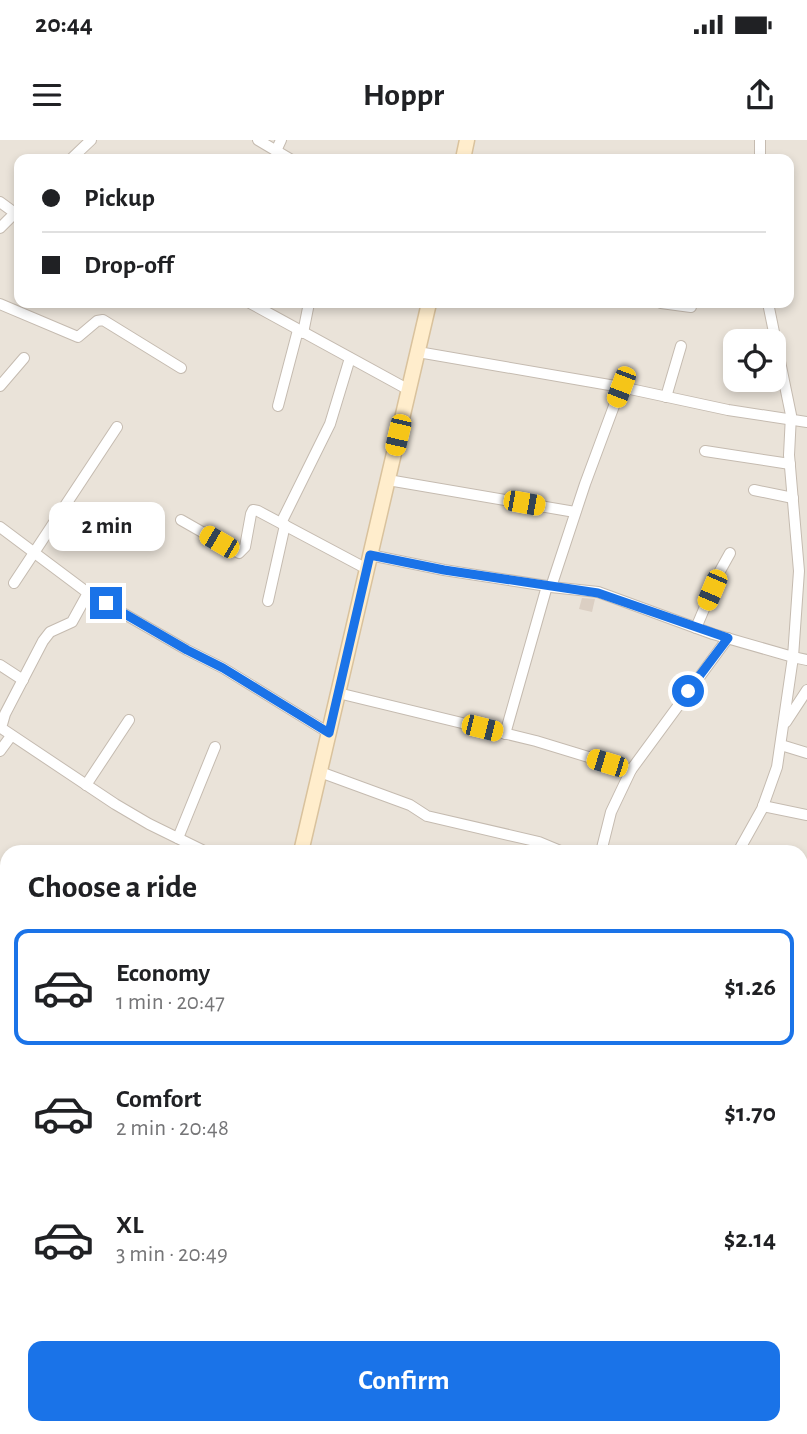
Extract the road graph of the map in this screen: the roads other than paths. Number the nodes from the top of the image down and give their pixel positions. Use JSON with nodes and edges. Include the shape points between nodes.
{"nodes":[{"id":1,"x":91,"y":140,"type":"edge"},
{"id":2,"x":258,"y":140,"type":"edge"},
{"id":3,"x":281,"y":140,"type":"edge"},
{"id":4,"x":276,"y":151,"type":"junction"},
{"id":5,"x":76,"y":154,"type":"edge"},
{"id":6,"x":281,"y":154,"type":"edge"},
{"id":7,"x":14,"y":214,"type":"edge"},
{"id":8,"x":0,"y":228,"type":"edge"},
{"id":9,"x":0,"y":304,"type":"edge"},
{"id":10,"x":259,"y":308,"type":"edge"},
{"id":11,"x":307,"y":308,"type":"edge"},
{"id":12,"x":428,"y":308,"type":"edge"},
{"id":13,"x":769,"y":308,"type":"edge"},
{"id":14,"x":300,"y":332,"type":"junction"},
{"id":15,"x":681,"y":346,"type":"dead end"},
{"id":16,"x":418,"y":352,"type":"junction"},
{"id":17,"x":23,"y":358,"type":"dead end"},
{"id":18,"x":350,"y":358,"type":"junction"},
{"id":19,"x":181,"y":368,"type":"dead end"},
{"id":20,"x":0,"y":386,"type":"edge"},
{"id":21,"x":621,"y":387,"type":"junction"},
{"id":22,"x":409,"y":390,"type":"junction"},
{"id":23,"x":666,"y":397,"type":"junction"},
{"id":24,"x":278,"y":406,"type":"dead end"},
{"id":25,"x":790,"y":420,"type":"junction"},
{"id":26,"x":807,"y":422,"type":"edge"},
{"id":27,"x":117,"y":427,"type":"dead end"},
{"id":28,"x":705,"y":451,"type":"dead end"},
{"id":29,"x":790,"y":464,"type":"junction"},
{"id":30,"x":388,"y":480,"type":"junction"},
{"id":31,"x":754,"y":490,"type":"dead end"},
{"id":32,"x":793,"y":498,"type":"junction"},
{"id":33,"x":575,"y":512,"type":"junction"},
{"id":34,"x":181,"y":520,"type":"dead end"},
{"id":35,"x":283,"y":524,"type":"junction"},
{"id":36,"x":0,"y":527,"type":"edge"},
{"id":37,"x":33,"y":552,"type":"junction"},
{"id":38,"x":730,"y":553,"type":"dead end"},
{"id":39,"x":369,"y":562,"type":"junction"},
{"id":40,"x":14,"y":583,"type":"dead end"},
{"id":41,"x":549,"y":587,"type":"junction"},
{"id":42,"x":88,"y":593,"type":"junction"},
{"id":43,"x":268,"y":601,"type":"dead end"},
{"id":44,"x":696,"y":628,"type":"junction"},
{"id":45,"x":728,"y":638,"type":"junction"},
{"id":46,"x":793,"y":657,"type":"junction"},
{"id":47,"x":807,"y":660,"type":"edge"},
{"id":48,"x":0,"y":665,"type":"edge"},
{"id":49,"x":23,"y":680,"type":"junction"},
{"id":50,"x":807,"y":690,"type":"edge"},
{"id":51,"x":338,"y":693,"type":"junction"},
{"id":52,"x":129,"y":720,"type":"dead end"},
{"id":53,"x":785,"y":724,"type":"junction"},
{"id":54,"x":329,"y":733,"type":"junction"},
{"id":55,"x":505,"y":734,"type":"junction"},
{"id":56,"x":11,"y":736,"type":"junction"},
{"id":57,"x":781,"y":745,"type":"junction"},
{"id":58,"x":215,"y":747,"type":"dead end"},
{"id":59,"x":0,"y":751,"type":"edge"},
{"id":60,"x":807,"y":753,"type":"edge"},
{"id":61,"x":631,"y":770,"type":"junction"},
{"id":62,"x":320,"y":772,"type":"junction"},
{"id":63,"x":86,"y":785,"type":"junction"},
{"id":64,"x":763,"y":806,"type":"junction"},
{"id":65,"x":807,"y":816,"type":"edge"},
{"id":66,"x":178,"y":838,"type":"junction"},
{"id":67,"x":192,"y":845,"type":"edge"},
{"id":68,"x":303,"y":845,"type":"edge"},
{"id":69,"x":546,"y":845,"type":"edge"},
{"id":70,"x":603,"y":845,"type":"edge"},
{"id":71,"x":742,"y":845,"type":"edge"}],
"edges":[{"from":1,"to":5,"type":"street"},
{"from":2,"to":4,"type":"street"},
{"from":3,"to":4,"type":"street"},
{"from":4,"to":6,"type":"street"},
{"from":7,"to":8,"type":"street"},
{"from":9,"to":19,"type":"street","via":[[78,337],[103,320]]},
{"from":10,"to":14,"type":"street"},
{"from":11,"to":14,"type":"street"},
{"from":12,"to":16,"type":"main road"},
{"from":13,"to":25,"type":"street"},
{"from":14,"to":18,"type":"street"},
{"from":14,"to":24,"type":"street"},
{"from":15,"to":23,"type":"street"},
{"from":16,"to":21,"type":"street"},
{"from":16,"to":22,"type":"main road"},
{"from":17,"to":20,"type":"street"},
{"from":18,"to":22,"type":"street"},
{"from":18,"to":35,"type":"street","via":[[330,424]]},
{"from":21,"to":23,"type":"street"},
{"from":21,"to":33,"type":"street"},
{"from":22,"to":30,"type":"main road"},
{"from":23,"to":25,"type":"street"},
{"from":25,"to":26,"type":"street"},
{"from":25,"to":29,"type":"street"},
{"from":27,"to":37,"type":"street"},
{"from":28,"to":29,"type":"street"},
{"from":29,"to":32,"type":"street"},
{"from":30,"to":33,"type":"street"},
{"from":30,"to":39,"type":"main road"},
{"from":31,"to":32,"type":"street"},
{"from":32,"to":46,"type":"street","via":[[799,571]]},
{"from":33,"to":41,"type":"street"},
{"from":34,"to":35,"type":"street","via":[[239,553],[245,547],[253,510]]},
{"from":35,"to":39,"type":"street"},
{"from":35,"to":43,"type":"street"},
{"from":36,"to":37,"type":"street"},
{"from":37,"to":40,"type":"street"},
{"from":37,"to":42,"type":"street"},
{"from":38,"to":44,"type":"street"},
{"from":39,"to":41,"type":"street"},
{"from":39,"to":51,"type":"main road"},
{"from":41,"to":44,"type":"street","via":[[598,593]]},
{"from":41,"to":55,"type":"street"},
{"from":42,"to":49,"type":"street","via":[[72,622],[50,632]]},
{"from":42,"to":54,"type":"street"},
{"from":44,"to":45,"type":"street"},
{"from":45,"to":46,"type":"street"},
{"from":45,"to":61,"type":"street"},
{"from":46,"to":47,"type":"street"},
{"from":46,"to":53,"type":"street"},
{"from":48,"to":49,"type":"street"},
{"from":49,"to":56,"type":"street","via":[[1,723]]},
{"from":50,"to":53,"type":"street"},
{"from":51,"to":54,"type":"main road"},
{"from":51,"to":55,"type":"street"},
{"from":52,"to":63,"type":"street"},
{"from":53,"to":57,"type":"street"},
{"from":54,"to":62,"type":"main road"},
{"from":55,"to":61,"type":"street"},
{"from":56,"to":59,"type":"street"},
{"from":56,"to":63,"type":"street"},
{"from":57,"to":60,"type":"street"},
{"from":57,"to":64,"type":"street"},
{"from":58,"to":66,"type":"street"},
{"from":61,"to":70,"type":"street","via":[[611,812]]},
{"from":62,"to":68,"type":"main road"},
{"from":62,"to":69,"type":"street","via":[[410,805],[427,816]]},
{"from":63,"to":66,"type":"street"},
{"from":64,"to":65,"type":"street"},
{"from":64,"to":71,"type":"street"},
{"from":66,"to":67,"type":"street"}]}
